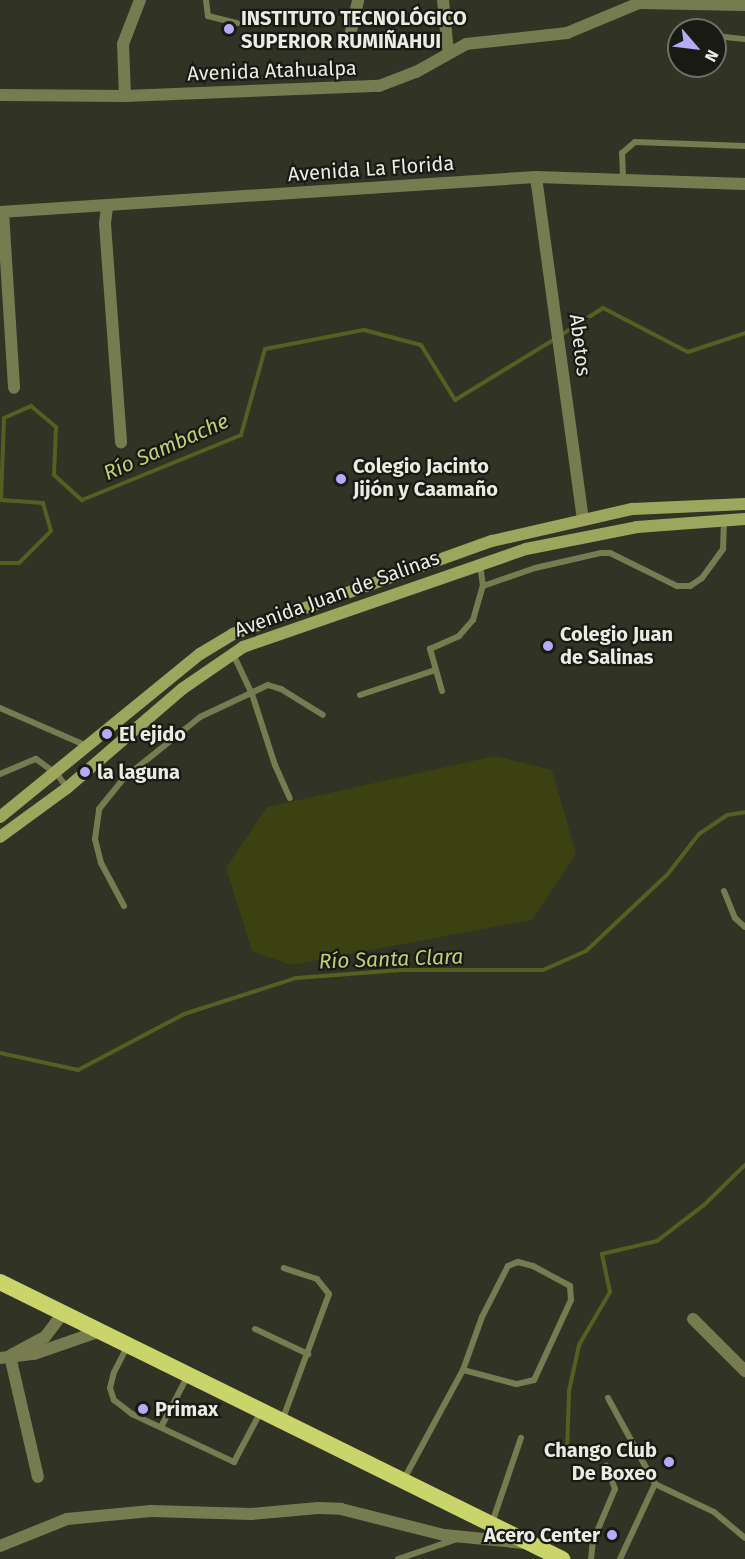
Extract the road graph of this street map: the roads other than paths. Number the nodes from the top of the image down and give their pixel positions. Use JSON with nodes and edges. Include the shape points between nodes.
{"nodes":[{"id":1,"x":140,"y":0,"type":"edge"},
{"id":2,"x":206,"y":0,"type":"edge"},
{"id":3,"x":358,"y":0,"type":"edge"},
{"id":4,"x":443,"y":0,"type":"edge"},
{"id":5,"x":745,"y":5,"type":"edge"},
{"id":6,"x":237,"y":23,"type":"dead end"},
{"id":7,"x":351,"y":31,"type":"dead end"},
{"id":8,"x":727,"y":37,"type":"edge"},
{"id":9,"x":745,"y":39,"type":"edge"},
{"id":10,"x":448,"y":52,"type":"junction"},
{"id":11,"x":0,"y":95,"type":"edge"},
{"id":12,"x":125,"y":96,"type":"junction"},
{"id":13,"x":745,"y":146,"type":"edge"},
{"id":14,"x":536,"y":177,"type":"junction"},
{"id":15,"x":623,"y":178,"type":"junction"},
{"id":16,"x":745,"y":184,"type":"edge"},
{"id":17,"x":107,"y":207,"type":"junction"},
{"id":18,"x":1,"y":212,"type":"edge"},
{"id":19,"x":14,"y":388,"type":"dead end"},
{"id":20,"x":121,"y":442,"type":"dead end"},
{"id":21,"x":745,"y":504,"type":"edge"},
{"id":22,"x":583,"y":519,"type":"junction"},
{"id":23,"x":745,"y":519,"type":"edge"},
{"id":24,"x":724,"y":520,"type":"junction"},
{"id":25,"x":475,"y":548,"type":"junction"},
{"id":26,"x":480,"y":563,"type":"junction"},
{"id":27,"x":483,"y":586,"type":"junction"},
{"id":28,"x":233,"y":654,"type":"junction"},
{"id":29,"x":435,"y":670,"type":"junction"},
{"id":30,"x":442,"y":691,"type":"dead end"},
{"id":31,"x":252,"y":694,"type":"junction"},
{"id":32,"x":360,"y":695,"type":"dead end"},
{"id":33,"x":0,"y":708,"type":"edge"},
{"id":34,"x":323,"y":715,"type":"dead end"},
{"id":35,"x":90,"y":747,"type":"junction"},
{"id":36,"x":0,"y":774,"type":"edge"},
{"id":37,"x":57,"y":774,"type":"junction"},
{"id":38,"x":67,"y":788,"type":"junction"},
{"id":39,"x":290,"y":798,"type":"dead end"},
{"id":40,"x":0,"y":817,"type":"edge"},
{"id":41,"x":0,"y":837,"type":"edge"},
{"id":42,"x":724,"y":891,"type":"dead end"},
{"id":43,"x":124,"y":906,"type":"dead end"},
{"id":44,"x":745,"y":927,"type":"edge"},
{"id":45,"x":284,"y":1268,"type":"dead end"},
{"id":46,"x":0,"y":1282,"type":"edge"},
{"id":47,"x":63,"y":1313,"type":"junction"},
{"id":48,"x":693,"y":1319,"type":"dead end"},
{"id":49,"x":255,"y":1329,"type":"dead end"},
{"id":50,"x":100,"y":1331,"type":"junction"},
{"id":51,"x":128,"y":1345,"type":"junction"},
{"id":52,"x":308,"y":1354,"type":"junction"},
{"id":53,"x":5,"y":1357,"type":"edge"},
{"id":54,"x":463,"y":1370,"type":"junction"},
{"id":55,"x":745,"y":1371,"type":"edge"},
{"id":56,"x":189,"y":1374,"type":"junction"},
{"id":57,"x":608,"y":1398,"type":"dead end"},
{"id":58,"x":261,"y":1411,"type":"junction"},
{"id":59,"x":282,"y":1421,"type":"junction"},
{"id":60,"x":160,"y":1427,"type":"junction"},
{"id":61,"x":521,"y":1438,"type":"dead end"},
{"id":62,"x":606,"y":1466,"type":"dead end"},
{"id":63,"x":38,"y":1477,"type":"dead end"},
{"id":64,"x":404,"y":1480,"type":"junction"},
{"id":65,"x":655,"y":1484,"type":"junction"},
{"id":66,"x":492,"y":1524,"type":"junction"},
{"id":67,"x":461,"y":1537,"type":"junction"},
{"id":68,"x":745,"y":1538,"type":"edge"},
{"id":69,"x":531,"y":1544,"type":"junction"},
{"id":70,"x":0,"y":1546,"type":"edge"},
{"id":71,"x":398,"y":1559,"type":"edge"},
{"id":72,"x":562,"y":1559,"type":"edge"},
{"id":73,"x":591,"y":1559,"type":"edge"},
{"id":74,"x":620,"y":1559,"type":"edge"}],
"edges":[{"from":1,"to":12,"type":"street","via":[[123,44],[121,72]]},
{"from":2,"to":6,"type":"lane","via":[[208,16]]},
{"from":3,"to":7,"type":"street"},
{"from":4,"to":10,"type":"street"},
{"from":5,"to":10,"type":"street","name":"Avenida Atahualpa","via":[[639,3],[567,33],[477,42]]},
{"from":8,"to":9,"type":"lane"},
{"from":10,"to":12,"type":"street","name":"Avenida Atahualpa","via":[[416,72],[379,86]]},
{"from":11,"to":12,"type":"street","name":"Avenida Atahualpa"},
{"from":13,"to":15,"type":"lane","via":[[635,142],[622,153]]},
{"from":14,"to":15,"type":"street","name":"Avenida La Florida"},
{"from":14,"to":17,"type":"street","name":"Avenida La Florida"},
{"from":14,"to":22,"type":"street","name":"Abetos"},
{"from":15,"to":16,"type":"street","name":"Avenida La Florida"},
{"from":17,"to":18,"type":"street","name":"Avenida La Florida"},
{"from":17,"to":20,"type":"street","via":[[105,224]]},
{"from":18,"to":19,"type":"street"},
{"from":21,"to":22,"type":"main road","name":"Avenida Juan de Salinas","via":[[632,509]]},
{"from":22,"to":25,"type":"main road","name":"Avenida Juan de Salinas"},
{"from":23,"to":24,"type":"main road","name":"Avenida Juan de Salinas"},
{"from":24,"to":26,"type":"main road","name":"Avenida Juan de Salinas","via":[[663,523],[596,533]]},
{"from":24,"to":27,"type":"lane","via":[[723,549],[702,578],[690,586],[676,586],[601,553],[535,568]]},
{"from":25,"to":26,"type":"main road"},
{"from":25,"to":35,"type":"main road","name":"Avenida Juan de Salinas","via":[[233,634],[200,654]]},
{"from":26,"to":27,"type":"lane"},
{"from":26,"to":28,"type":"main road","name":"Avenida Juan de Salinas"},
{"from":27,"to":29,"type":"lane","via":[[480,605],[464,632],[430,649]]},
{"from":28,"to":31,"type":"lane"},
{"from":28,"to":38,"type":"main road","name":"Avenida Juan de Salinas","via":[[182,689]]},
{"from":29,"to":30,"type":"lane"},
{"from":29,"to":32,"type":"lane"},
{"from":31,"to":34,"type":"lane","via":[[268,685]]},
{"from":31,"to":39,"type":"lane"},
{"from":31,"to":43,"type":"lane","via":[[200,717],[108,795],[99,809],[95,839],[101,863]]},
{"from":33,"to":35,"type":"lane","via":[[63,739]]},
{"from":35,"to":37,"type":"main road","name":"Avenida Juan de Salinas"},
{"from":36,"to":37,"type":"lane","via":[[36,759]]},
{"from":37,"to":38,"type":"lane"},
{"from":37,"to":40,"type":"main road","name":"Avenida Juan de Salinas"},
{"from":38,"to":41,"type":"main road","name":"Avenida Juan de Salinas"},
{"from":42,"to":44,"type":"lane","via":[[735,918]]},
{"from":45,"to":52,"type":"lane","via":[[317,1279],[329,1294]]},
{"from":46,"to":47,"type":"highway"},
{"from":47,"to":50,"type":"highway"},
{"from":47,"to":53,"type":"street","via":[[45,1337]]},
{"from":48,"to":55,"type":"street"},
{"from":49,"to":52,"type":"lane"},
{"from":50,"to":51,"type":"highway"},
{"from":50,"to":53,"type":"street","via":[[33,1354]]},
{"from":51,"to":56,"type":"highway"},
{"from":51,"to":60,"type":"lane","via":[[114,1372],[111,1394],[122,1408]]},
{"from":52,"to":59,"type":"lane"},
{"from":53,"to":63,"type":"street"},
{"from":54,"to":54,"type":"lane","via":[[516,1384],[534,1380],[571,1300],[570,1286],[533,1266],[518,1262],[508,1266],[482,1317]]},
{"from":54,"to":64,"type":"lane"},
{"from":56,"to":58,"type":"highway"},
{"from":56,"to":60,"type":"lane"},
{"from":57,"to":65,"type":"lane"},
{"from":58,"to":59,"type":"highway"},
{"from":58,"to":60,"type":"lane","via":[[234,1462]]},
{"from":59,"to":64,"type":"highway"},
{"from":61,"to":66,"type":"lane"},
{"from":62,"to":73,"type":"lane","via":[[615,1489],[593,1541]]},
{"from":64,"to":66,"type":"highway"},
{"from":65,"to":68,"type":"lane","via":[[714,1512]]},
{"from":65,"to":74,"type":"lane"},
{"from":66,"to":69,"type":"highway"},
{"from":67,"to":69,"type":"street"},
{"from":67,"to":70,"type":"street","via":[[341,1509],[251,1514],[152,1511],[67,1518]]},
{"from":67,"to":71,"type":"lane"},
{"from":69,"to":72,"type":"highway"}]}
